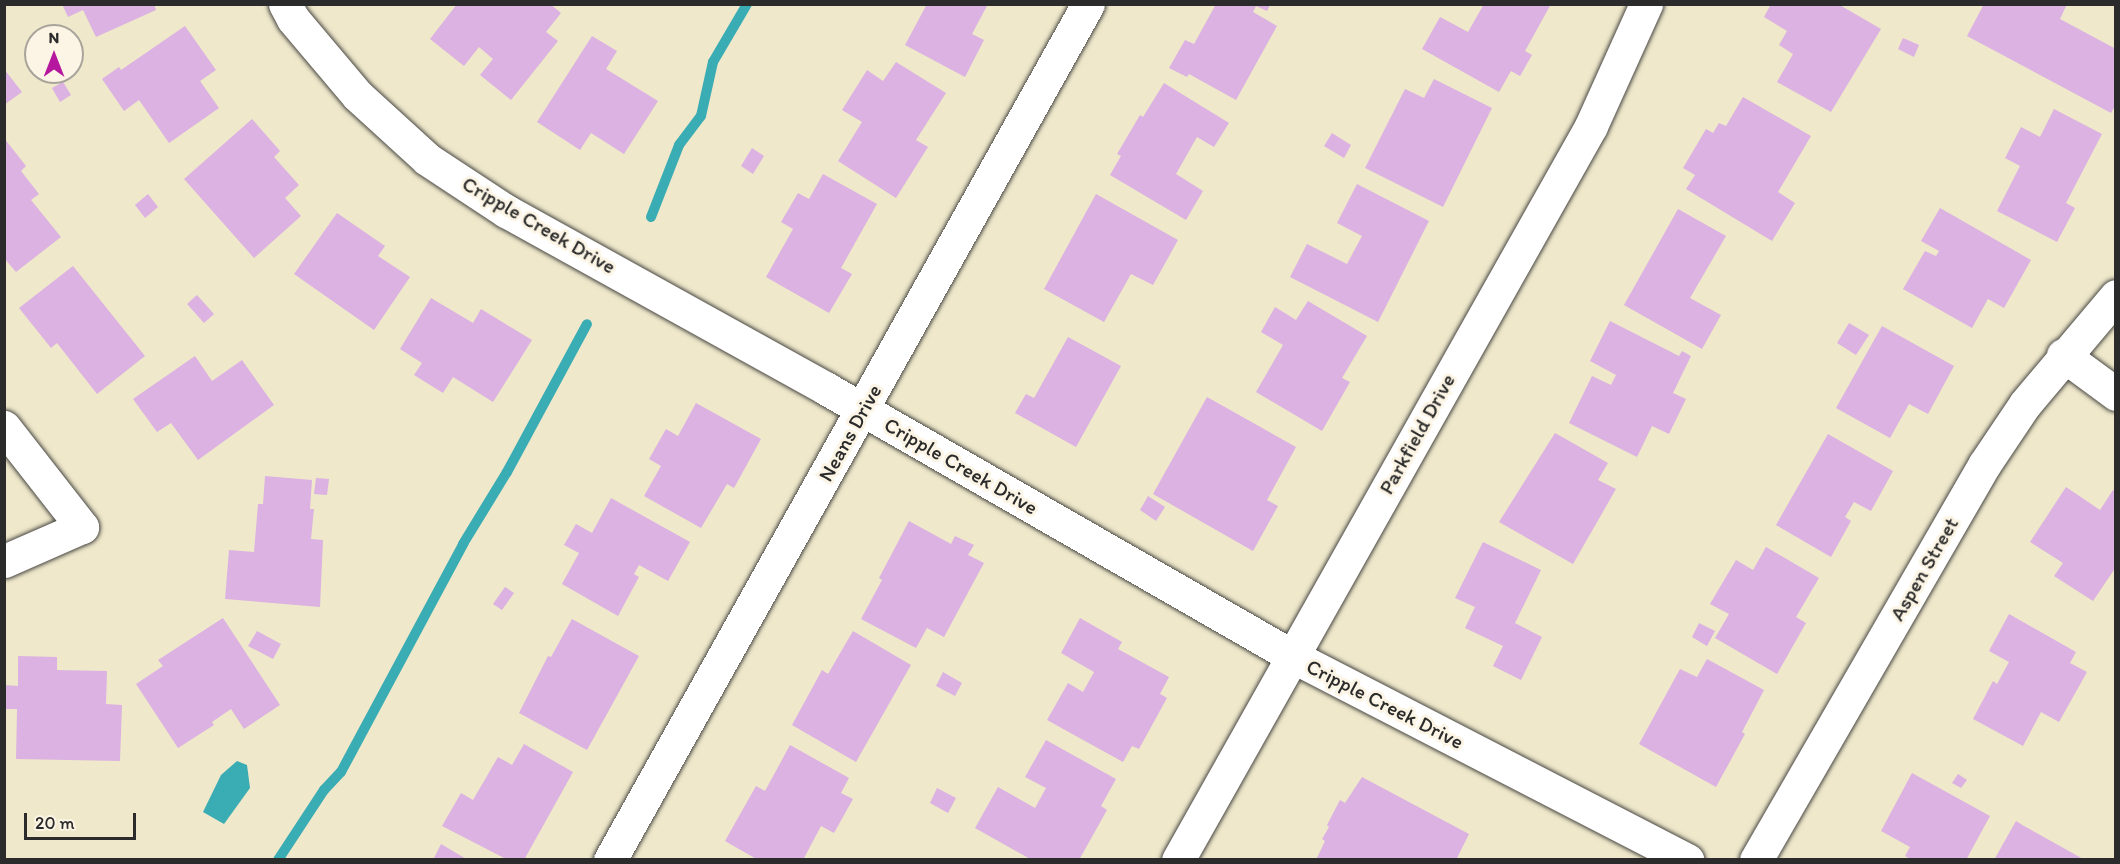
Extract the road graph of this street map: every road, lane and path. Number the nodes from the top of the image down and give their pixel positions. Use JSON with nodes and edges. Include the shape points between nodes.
{"nodes":[{"id":1,"x":1088,"y":4,"type":"edge"},
{"id":2,"x":1646,"y":4,"type":"edge"},
{"id":3,"x":297,"y":9,"type":"edge"},
{"id":4,"x":2115,"y":296,"type":"edge"},
{"id":5,"x":2063,"y":355,"type":"junction"},
{"id":6,"x":2115,"y":394,"type":"edge"},
{"id":7,"x":863,"y":410,"type":"junction"},
{"id":8,"x":4,"y":427,"type":"edge"},
{"id":9,"x":4,"y":561,"type":"edge"},
{"id":10,"x":1292,"y":656,"type":"junction"},
{"id":11,"x":610,"y":860,"type":"edge"},
{"id":12,"x":1178,"y":860,"type":"edge"},
{"id":13,"x":1688,"y":860,"type":"edge"},
{"id":14,"x":1756,"y":860,"type":"edge"}],
"edges":[{"from":1,"to":7,"type":"street","name":"Neans Drive"},
{"from":2,"to":10,"type":"street","name":"Parkfield Drive","via":[[1591,126]]},
{"from":3,"to":7,"type":"street","name":"Cripple Creek Drive","via":[[357,95],[427,159],[506,211]]},
{"from":4,"to":5,"type":"street","name":"Aspen Street"},
{"from":5,"to":6,"type":"street"},
{"from":5,"to":14,"type":"street","name":"Aspen Street","via":[[1984,465]]},
{"from":7,"to":10,"type":"street","name":"Cripple Creek Drive"},
{"from":7,"to":11,"type":"street","name":"Neans Drive"},
{"from":8,"to":9,"type":"street","via":[[82,527]]},
{"from":10,"to":12,"type":"street","name":"Parkfield Drive"},
{"from":10,"to":13,"type":"street","name":"Cripple Creek Drive"}]}
